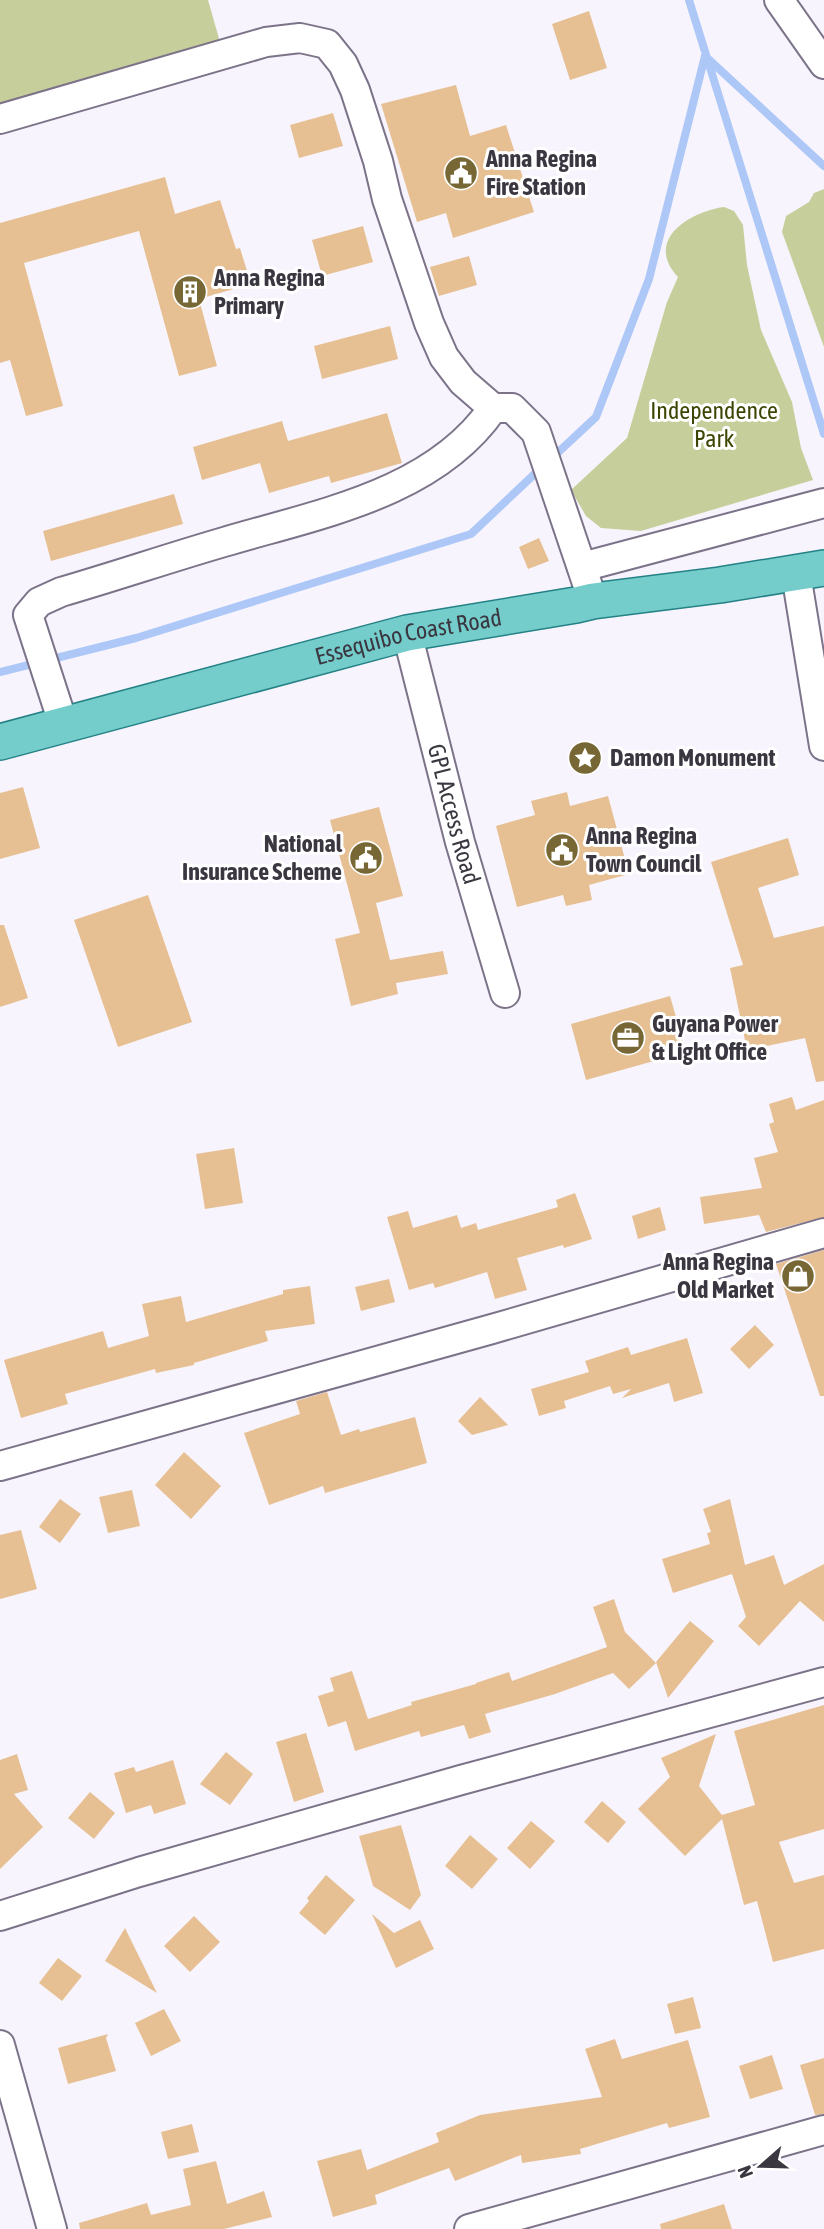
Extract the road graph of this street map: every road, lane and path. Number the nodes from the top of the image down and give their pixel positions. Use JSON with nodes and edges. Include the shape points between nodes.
{"nodes":[{"id":1,"x":779,"y":0,"type":"edge"},
{"id":2,"x":824,"y":64,"type":"edge"},
{"id":3,"x":0,"y":119,"type":"edge"},
{"id":4,"x":494,"y":408,"type":"junction"},
{"id":5,"x":824,"y":503,"type":"edge"},
{"id":6,"x":582,"y":567,"type":"junction"},
{"id":7,"x":813,"y":570,"type":"edge"},
{"id":8,"x":593,"y":601,"type":"junction"},
{"id":9,"x":407,"y":633,"type":"junction"},
{"id":10,"x":64,"y":726,"type":"junction"},
{"id":11,"x":0,"y":742,"type":"edge"},
{"id":12,"x":824,"y":746,"type":"edge"},
{"id":13,"x":505,"y":993,"type":"dead end"},
{"id":14,"x":824,"y":1233,"type":"edge"},
{"id":15,"x":0,"y":1466,"type":"edge"},
{"id":16,"x":824,"y":1682,"type":"edge"},
{"id":17,"x":0,"y":1916,"type":"edge"},
{"id":18,"x":0,"y":2045,"type":"edge"},
{"id":19,"x":824,"y":2130,"type":"edge"},
{"id":20,"x":52,"y":2229,"type":"edge"},
{"id":21,"x":469,"y":2229,"type":"edge"}],
"edges":[{"from":1,"to":2,"type":"street"},
{"from":3,"to":4,"type":"street","via":[[266,42],[300,38],[327,44],[355,90],[387,199],[444,357],[463,382]]},
{"from":4,"to":6,"type":"street","via":[[512,408],[536,432]]},
{"from":4,"to":10,"type":"street","via":[[459,447],[425,473],[391,488],[39,602],[28,615]]},
{"from":5,"to":6,"type":"street"},
{"from":6,"to":8,"type":"street"},
{"from":7,"to":8,"type":"main road","name":"Essequibo Coast Road"},
{"from":7,"to":12,"type":"street"},
{"from":8,"to":9,"type":"main road","name":"Essequibo Coast Road"},
{"from":9,"to":10,"type":"main road","name":"Essequibo Coast Road"},
{"from":9,"to":13,"type":"street","name":"GPL Access Road","via":[[460,842]]},
{"from":10,"to":11,"type":"main road","name":"Essequibo Coast Road"},
{"from":14,"to":15,"type":"street"},
{"from":16,"to":17,"type":"street","via":[[166,1864]]},
{"from":18,"to":20,"type":"street"},
{"from":19,"to":21,"type":"street"}]}
